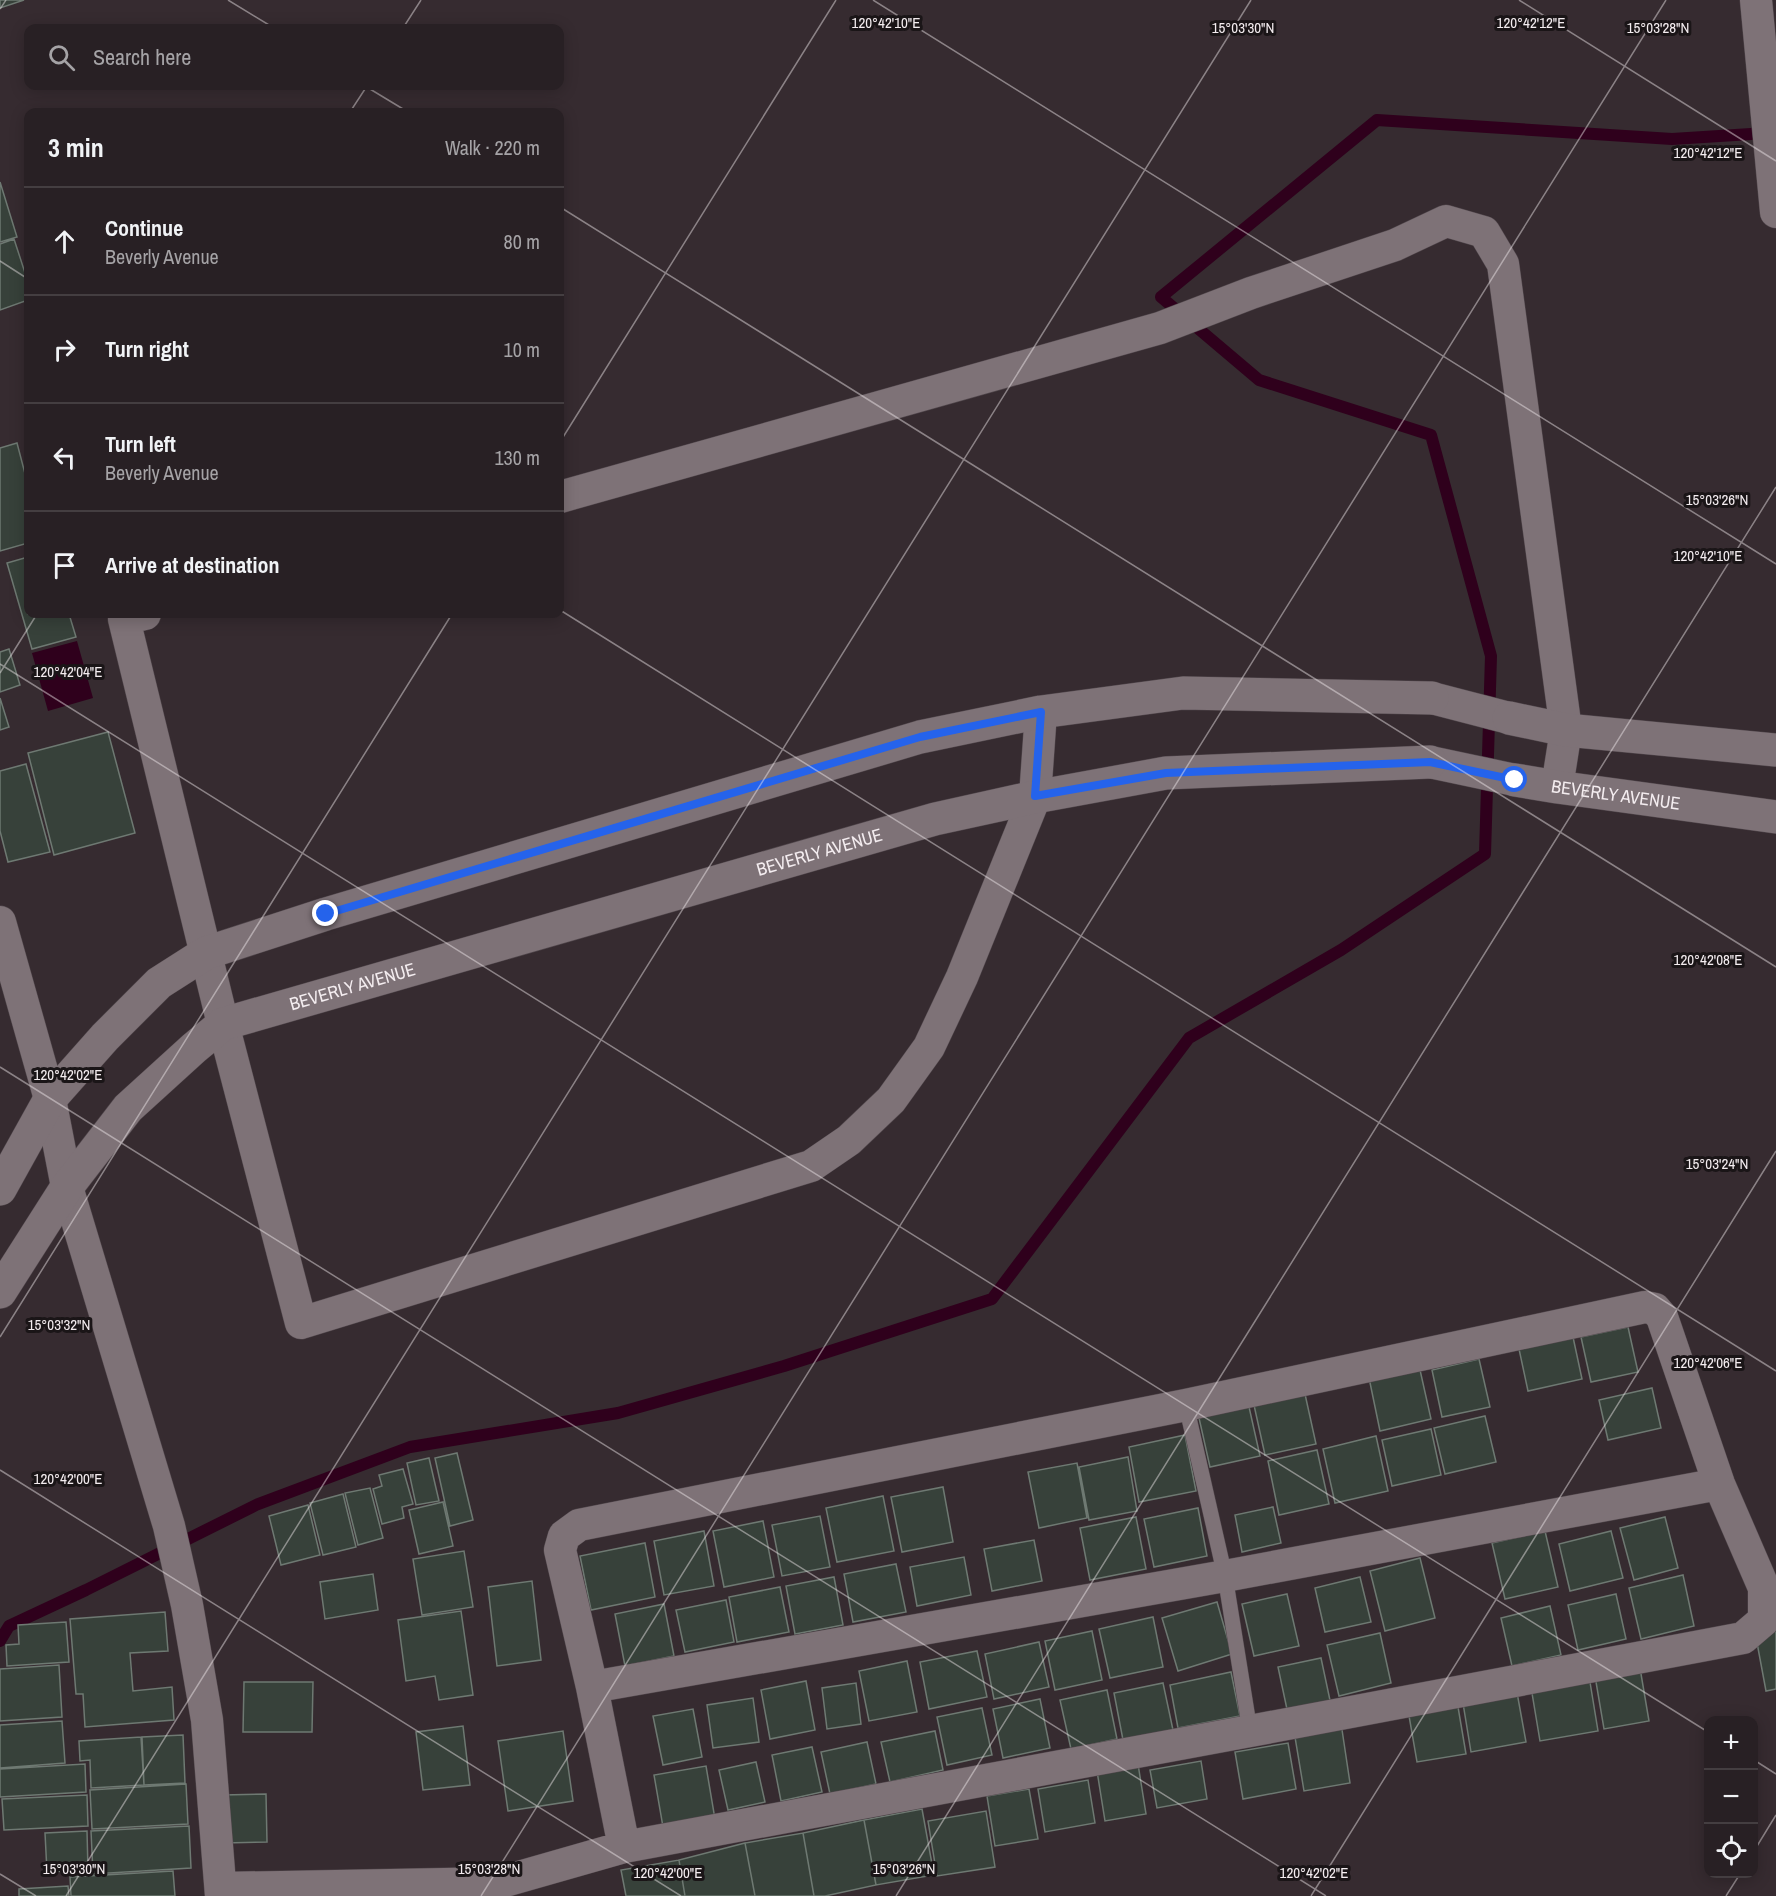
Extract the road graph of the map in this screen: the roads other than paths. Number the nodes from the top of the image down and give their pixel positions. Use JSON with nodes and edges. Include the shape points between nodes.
{"nodes":[{"id":1,"x":1756,"y":0,"type":"edge"},
{"id":2,"x":1776,"y":212,"type":"edge"},
{"id":3,"x":564,"y":496,"type":"edge"},
{"id":4,"x":128,"y":618,"type":"edge"},
{"id":5,"x":1432,"y":698,"type":"joint"},
{"id":6,"x":1041,"y":712,"type":"junction"},
{"id":7,"x":1509,"y":718,"type":"joint"},
{"id":8,"x":1566,"y":730,"type":"junction"},
{"id":9,"x":1776,"y":750,"type":"edge"},
{"id":10,"x":1430,"y":762,"type":"joint"},
{"id":11,"x":1515,"y":780,"type":"joint"},
{"id":12,"x":1557,"y":787,"type":"junction"},
{"id":13,"x":1035,"y":796,"type":"junction"},
{"id":14,"x":1776,"y":817,"type":"edge"},
{"id":15,"x":0,"y":922,"type":"edge"},
{"id":16,"x":206,"y":953,"type":"junction"},
{"id":17,"x":223,"y":1024,"type":"junction"},
{"id":18,"x":50,"y":1099,"type":"junction"},
{"id":19,"x":67,"y":1187,"type":"junction"},
{"id":20,"x":0,"y":1189,"type":"edge"},
{"id":21,"x":0,"y":1292,"type":"edge"},
{"id":22,"x":1186,"y":1405,"type":"junction"},
{"id":23,"x":1719,"y":1484,"type":"junction"},
{"id":24,"x":1225,"y":1576,"type":"junction"},
{"id":25,"x":592,"y":1687,"type":"junction"},
{"id":26,"x":1250,"y":1731,"type":"junction"},
{"id":27,"x":624,"y":1847,"type":"junction"},
{"id":28,"x":221,"y":1892,"type":"edge"}],
"edges":[{"from":1,"to":2,"type":"street"},
{"from":3,"to":8,"type":"street","via":[[1160,328],[1395,245],[1446,222],[1484,232],[1503,264]]},
{"from":4,"to":16,"type":"street","via":[[124,619]]},
{"from":5,"to":6,"type":"street","via":[[1183,693]]},
{"from":5,"to":7,"type":"street"},
{"from":6,"to":13,"type":"street"},
{"from":6,"to":16,"type":"street","via":[[920,737]]},
{"from":7,"to":8,"type":"street"},
{"from":8,"to":9,"type":"street"},
{"from":8,"to":12,"type":"street"},
{"from":10,"to":11,"type":"street","name":"BEVERLY AVENUE"},
{"from":10,"to":13,"type":"street","name":"BEVERLY AVENUE","via":[[1166,773]]},
{"from":11,"to":12,"type":"street","name":"BEVERLY AVENUE"},
{"from":12,"to":14,"type":"street","name":"BEVERLY AVENUE"},
{"from":13,"to":17,"type":"street","name":"BEVERLY AVENUE","via":[[935,819]]},
{"from":13,"to":17,"type":"street","via":[[963,977],[929,1047],[891,1100],[849,1140],[811,1166],[301,1323]]},
{"from":15,"to":18,"type":"street"},
{"from":16,"to":17,"type":"street"},
{"from":16,"to":18,"type":"street","via":[[159,983]]},
{"from":17,"to":19,"type":"street","name":"BEVERLY AVENUE","via":[[128,1108]]},
{"from":18,"to":19,"type":"street"},
{"from":18,"to":20,"type":"street"},
{"from":19,"to":21,"type":"street","name":"BEVERLY AVENUE"},
{"from":19,"to":28,"type":"street","via":[[169,1526],[187,1605],[207,1720]]},
{"from":22,"to":23,"type":"street","via":[[1645,1307],[1655,1309],[1662,1317]]},
{"from":22,"to":24,"type":"lane"},
{"from":22,"to":25,"type":"street","via":[[579,1525],[564,1536],[560,1550]]},
{"from":23,"to":24,"type":"street"},
{"from":23,"to":26,"type":"street","via":[[1764,1588],[1764,1620],[1743,1638]]},
{"from":24,"to":25,"type":"street"},
{"from":24,"to":26,"type":"lane"},
{"from":25,"to":27,"type":"street"},
{"from":26,"to":27,"type":"street"},
{"from":27,"to":28,"type":"street","via":[[498,1883]]}]}
